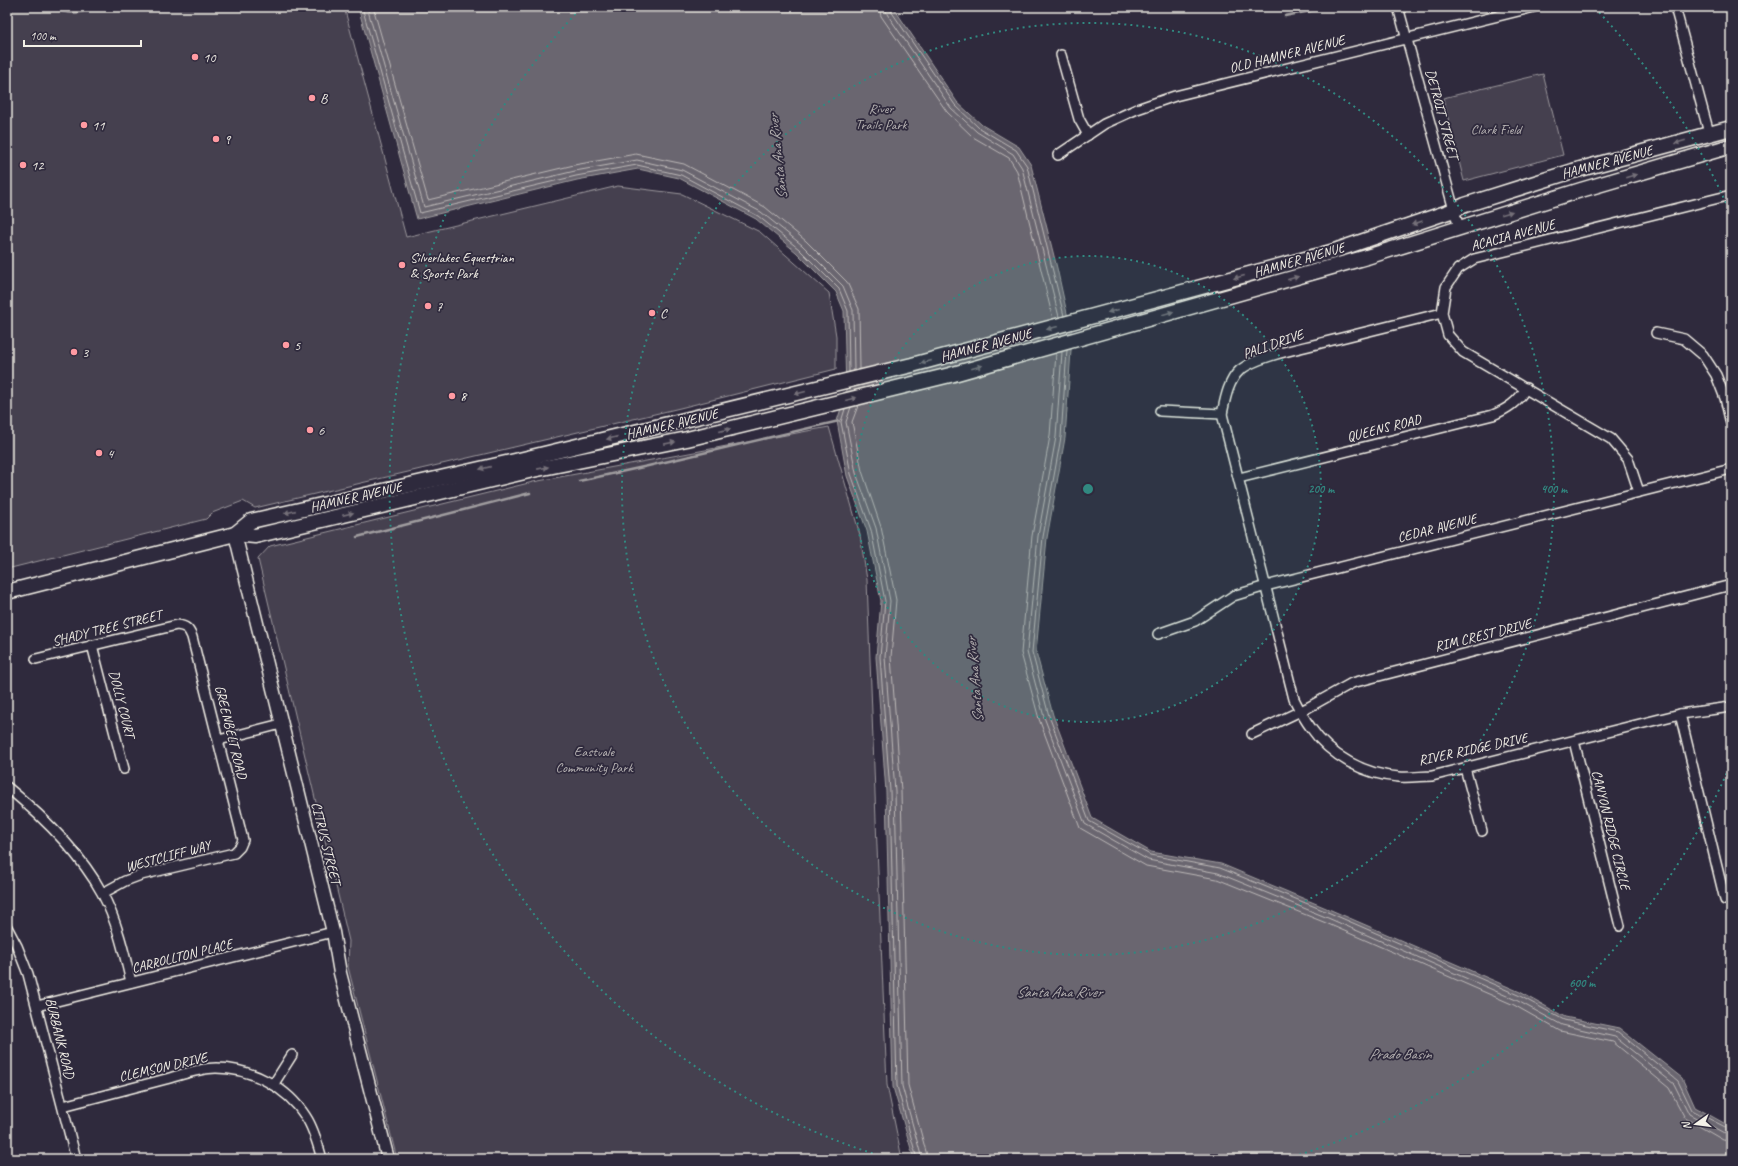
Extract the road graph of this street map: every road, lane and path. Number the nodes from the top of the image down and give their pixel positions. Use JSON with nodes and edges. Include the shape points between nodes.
{"nodes":[{"id":1,"x":1398,"y":7,"type":"edge"},
{"id":2,"x":1534,"y":7,"type":"edge"},
{"id":3,"x":1675,"y":7,"type":"edge"},
{"id":4,"x":1407,"y":39,"type":"junction"},
{"id":5,"x":1061,"y":55,"type":"dead end"},
{"id":6,"x":1731,"y":128,"type":"edge"},
{"id":7,"x":1709,"y":133,"type":"junction"},
{"id":8,"x":1088,"y":135,"type":"junction"},
{"id":9,"x":1731,"y":146,"type":"edge"},
{"id":10,"x":1058,"y":155,"type":"dead end"},
{"id":11,"x":1731,"y":195,"type":"edge"},
{"id":12,"x":1454,"y":210,"type":"junction"},
{"id":13,"x":1459,"y":228,"type":"junction"},
{"id":14,"x":1442,"y":313,"type":"junction"},
{"id":15,"x":1656,"y":333,"type":"dead end"},
{"id":16,"x":1526,"y":388,"type":"junction"},
{"id":17,"x":1160,"y":411,"type":"dead end"},
{"id":18,"x":1222,"y":414,"type":"junction"},
{"id":19,"x":1731,"y":424,"type":"edge"},
{"id":20,"x":1731,"y":469,"type":"edge"},
{"id":21,"x":1239,"y":478,"type":"junction"},
{"id":22,"x":1639,"y":492,"type":"junction"},
{"id":23,"x":236,"y":534,"type":"junction"},
{"id":24,"x":1731,"y":585,"type":"edge"},
{"id":25,"x":1266,"y":586,"type":"junction"},
{"id":26,"x":7,"y":592,"type":"edge"},
{"id":27,"x":184,"y":626,"type":"joint"},
{"id":28,"x":1158,"y":634,"type":"dead end"},
{"id":29,"x":92,"y":646,"type":"junction"},
{"id":30,"x":36,"y":659,"type":"dead end"},
{"id":31,"x":1731,"y":707,"type":"edge"},
{"id":32,"x":1300,"y":710,"type":"junction"},
{"id":33,"x":1680,"y":714,"type":"junction"},
{"id":34,"x":281,"y":724,"type":"junction"},
{"id":35,"x":1252,"y":734,"type":"dead end"},
{"id":36,"x":219,"y":740,"type":"junction"},
{"id":37,"x":1574,"y":741,"type":"junction"},
{"id":38,"x":1465,"y":768,"type":"junction"},
{"id":39,"x":124,"y":769,"type":"dead end"},
{"id":40,"x":7,"y":787,"type":"edge"},
{"id":41,"x":1482,"y":831,"type":"dead end"},
{"id":42,"x":240,"y":847,"type":"joint"},
{"id":43,"x":103,"y":893,"type":"junction"},
{"id":44,"x":1725,"y":900,"type":"dead end"},
{"id":45,"x":1620,"y":926,"type":"dead end"},
{"id":46,"x":7,"y":927,"type":"edge"},
{"id":47,"x":333,"y":932,"type":"junction"},
{"id":48,"x":131,"y":982,"type":"junction"},
{"id":49,"x":37,"y":1006,"type":"junction"},
{"id":50,"x":292,"y":1055,"type":"dead end"},
{"id":51,"x":273,"y":1085,"type":"junction"},
{"id":52,"x":63,"y":1106,"type":"junction"},
{"id":53,"x":76,"y":1159,"type":"edge"},
{"id":54,"x":322,"y":1159,"type":"edge"},
{"id":55,"x":388,"y":1159,"type":"edge"}],
"edges":[{"from":1,"to":4,"type":"street","name":"DETROIT STREET"},
{"from":2,"to":4,"type":"street","name":"OLD HAMNER AVENUE"},
{"from":3,"to":7,"type":"street"},
{"from":4,"to":8,"type":"street","name":"OLD HAMNER AVENUE","via":[[1174,96],[1137,109],[1104,124]]},
{"from":4,"to":12,"type":"street","name":"DETROIT STREET"},
{"from":5,"to":8,"type":"street","via":[[1079,119]]},
{"from":6,"to":7,"type":"main road","name":"HAMNER AVENUE"},
{"from":7,"to":12,"type":"main road","name":"HAMNER AVENUE","one_way":true,"via":[[1573,171]]},
{"from":8,"to":10,"type":"street","name":"OLD HAMNER AVENUE"},
{"from":13,"to":9,"type":"main road","name":"HAMNER AVENUE","one_way":true},
{"from":11,"to":14,"type":"street","name":"ACACIA AVENUE","via":[[1474,259],[1458,269],[1446,287]]},
{"from":12,"to":13,"type":"street","name":"DETROIT STREET"},
{"from":12,"to":23,"type":"main road","name":"HAMNER AVENUE","one_way":true,"via":[[1331,252],[912,365],[690,420],[250,521]]},
{"from":23,"to":13,"type":"main road","name":"HAMNER AVENUE","one_way":true,"via":[[256,536],[533,470],[687,440],[950,375],[1367,257]]},
{"from":14,"to":16,"type":"street","name":"ACACIA AVENUE","via":[[1448,335],[1463,352]]},
{"from":14,"to":18,"type":"street","name":"PALI DRIVE","via":[[1293,350],[1249,364],[1239,371],[1227,390]]},
{"from":15,"to":19,"type":"street","via":[[1684,339],[1703,355],[1716,375]]},
{"from":16,"to":21,"type":"street","name":"QUEENS ROAD","via":[[1521,397],[1506,410],[1493,415]]},
{"from":16,"to":22,"type":"street","name":"ACACIA AVENUE","via":[[1612,439],[1628,459]]},
{"from":17,"to":18,"type":"street"},
{"from":18,"to":21,"type":"street","name":"PALI DRIVE"},
{"from":20,"to":22,"type":"street","name":"CEDAR AVENUE"},
{"from":21,"to":25,"type":"street","name":"PALI DRIVE"},
{"from":22,"to":25,"type":"street","name":"CEDAR AVENUE"},
{"from":23,"to":26,"type":"main road","name":"HAMNER AVENUE"},
{"from":23,"to":34,"type":"street","name":"CITRUS STREET"},
{"from":24,"to":32,"type":"street","name":"RIM CREST DRIVE","via":[[1352,683]]},
{"from":25,"to":28,"type":"street","name":"CEDAR AVENUE","via":[[1233,596],[1195,621]]},
{"from":25,"to":32,"type":"street","name":"RIVER RIDGE DRIVE","via":[[1294,699]]},
{"from":27,"to":29,"type":"street","name":"SHADY TREE STREET","via":[[169,627]]},
{"from":27,"to":36,"type":"street","name":"GREENBELT ROAD","via":[[192,638]]},
{"from":29,"to":30,"type":"street","name":"SHADY TREE STREET"},
{"from":29,"to":39,"type":"street","name":"DOLLY COURT"},
{"from":31,"to":33,"type":"street","name":"RIVER RIDGE DRIVE"},
{"from":32,"to":35,"type":"street","name":"RIM CREST DRIVE"},
{"from":32,"to":38,"type":"street","name":"RIVER RIDGE DRIVE","via":[[1311,729],[1328,747],[1366,771],[1399,777],[1432,776]]},
{"from":33,"to":37,"type":"street","name":"RIVER RIDGE DRIVE"},
{"from":33,"to":44,"type":"street"},
{"from":34,"to":36,"type":"street"},
{"from":34,"to":47,"type":"street","name":"CITRUS STREET"},
{"from":36,"to":42,"type":"street","name":"GREENBELT ROAD","via":[[243,840]]},
{"from":37,"to":38,"type":"street","name":"RIVER RIDGE DRIVE"},
{"from":37,"to":45,"type":"street","name":"CANYON RIDGE CIRCLE"},
{"from":38,"to":41,"type":"street"},
{"from":40,"to":43,"type":"street","via":[[60,837]]},
{"from":42,"to":43,"type":"street","name":"WESTCLIFF WAY","via":[[234,853],[141,875]]},
{"from":43,"to":48,"type":"street","via":[[121,940]]},
{"from":46,"to":49,"type":"street","name":"BURBANK ROAD","via":[[28,974]]},
{"from":47,"to":48,"type":"street","name":"CARROLLTON PLACE"},
{"from":47,"to":55,"type":"street","name":"CITRUS STREET","via":[[340,973]]},
{"from":48,"to":49,"type":"street","name":"CARROLLTON PLACE"},
{"from":49,"to":52,"type":"street","name":"BURBANK ROAD"},
{"from":50,"to":51,"type":"street"},
{"from":51,"to":52,"type":"street","name":"CLEMSON DRIVE","via":[[256,1076],[215,1068]]},
{"from":51,"to":54,"type":"street","name":"CLEMSON DRIVE","via":[[289,1097],[305,1116],[318,1143]]},
{"from":52,"to":53,"type":"street","name":"BURBANK ROAD"}]}
